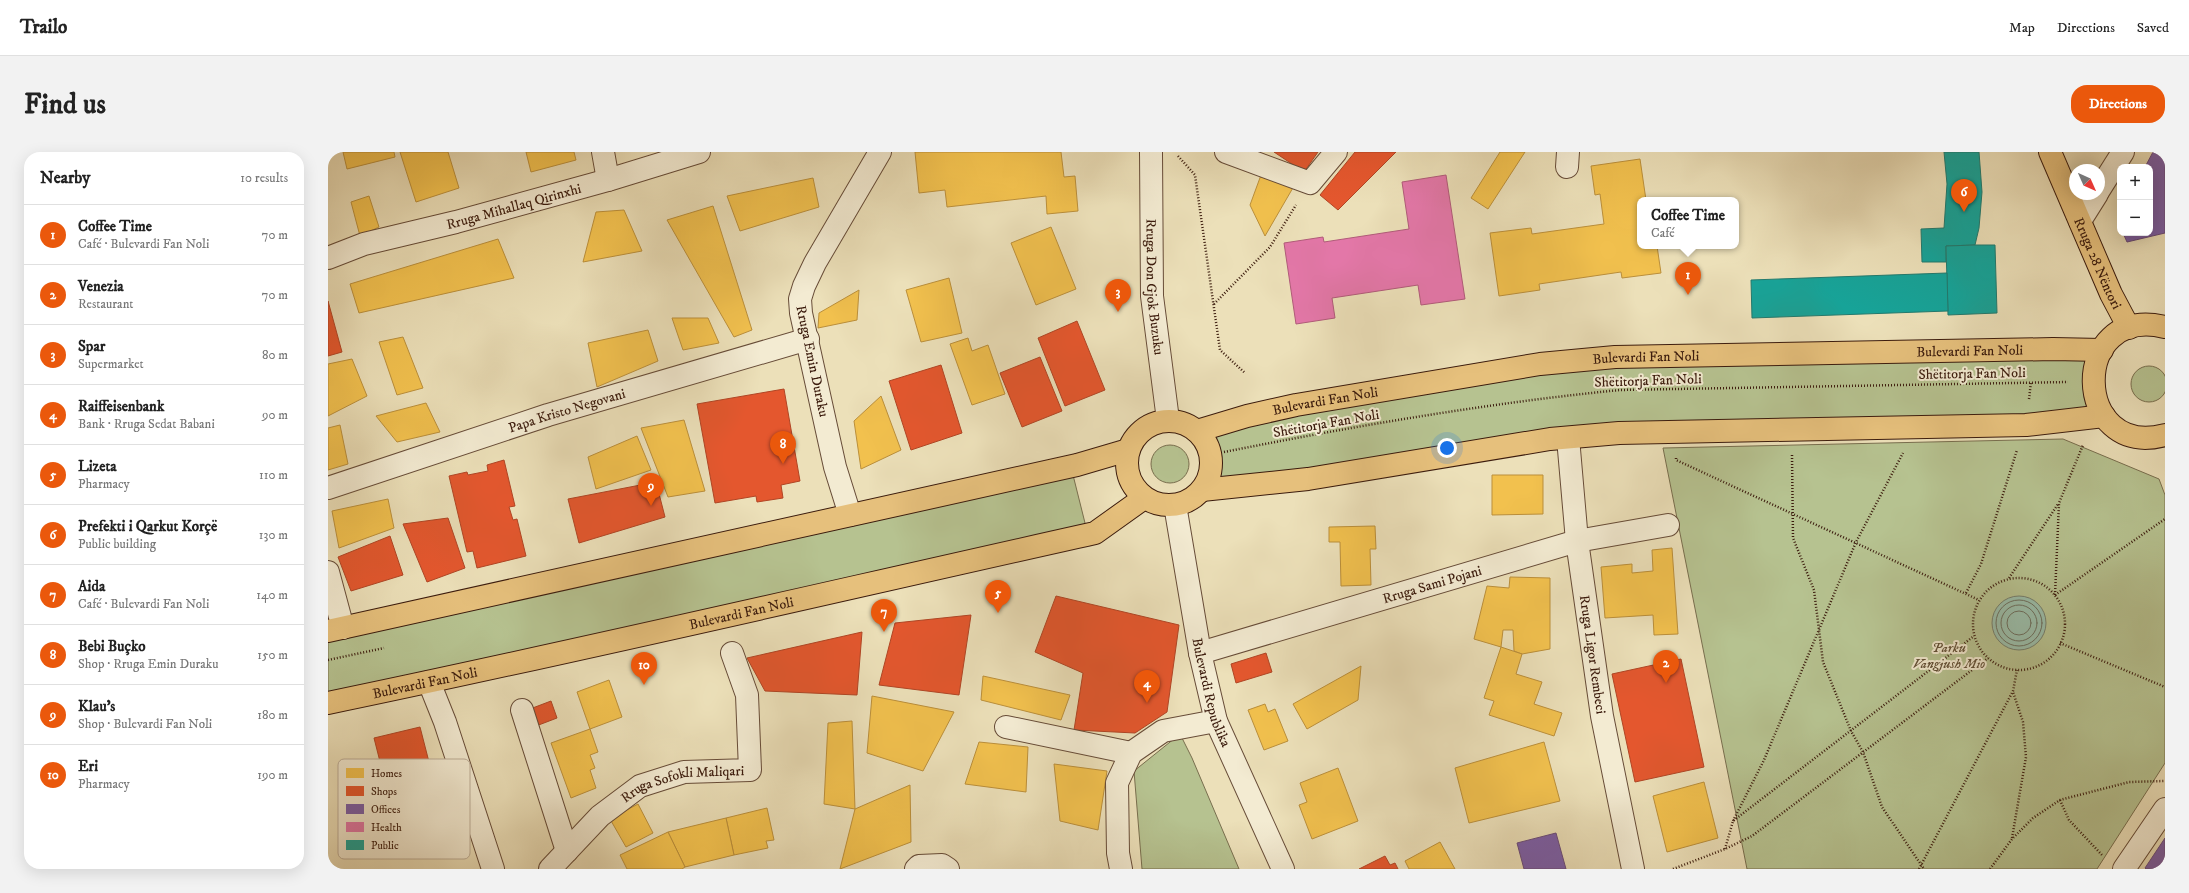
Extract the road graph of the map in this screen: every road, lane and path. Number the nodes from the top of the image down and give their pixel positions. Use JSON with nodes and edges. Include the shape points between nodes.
{"nodes":[{"id":1,"x":603,"y":152,"type":"edge"},
{"id":2,"x":700,"y":152,"type":"edge"},
{"id":3,"x":880,"y":152,"type":"edge"},
{"id":4,"x":1151,"y":152,"type":"edge"},
{"id":5,"x":1226,"y":152,"type":"edge"},
{"id":6,"x":1336,"y":152,"type":"edge"},
{"id":7,"x":2050,"y":152,"type":"edge"},
{"id":8,"x":2123,"y":152,"type":"edge"},
{"id":9,"x":1175,"y":153,"type":"edge"},
{"id":10,"x":608,"y":180,"type":"junction"},
{"id":11,"x":2105,"y":180,"type":"edge"},
{"id":12,"x":1310,"y":183,"type":"junction"},
{"id":13,"x":2093,"y":200,"type":"edge"},
{"id":14,"x":2080,"y":220,"type":"junction"},
{"id":15,"x":328,"y":258,"type":"edge"},
{"id":16,"x":1214,"y":304,"type":"junction"},
{"id":17,"x":2165,"y":327,"type":"edge"},
{"id":18,"x":2129,"y":328,"type":"junction"},
{"id":19,"x":808,"y":339,"type":"junction"},
{"id":20,"x":2102,"y":350,"type":"junction"},
{"id":21,"x":1245,"y":373,"type":"dead end"},
{"id":22,"x":2031,"y":382,"type":"junction"},
{"id":23,"x":2092,"y":383,"type":"junction"},
{"id":24,"x":2100,"y":417,"type":"junction"},
{"id":25,"x":1168,"y":420,"type":"junction"},
{"id":26,"x":2026,"y":425,"type":"junction"},
{"id":27,"x":1917,"y":427,"type":"junction"},
{"id":28,"x":1198,"y":431,"type":"junction"},
{"id":29,"x":1672,"y":431,"type":"junction"},
{"id":30,"x":2165,"y":435,"type":"edge"},
{"id":31,"x":1568,"y":438,"type":"junction"},
{"id":32,"x":1128,"y":450,"type":"junction"},
{"id":33,"x":1791,"y":450,"type":"dead end"},
{"id":34,"x":1210,"y":455,"type":"junction"},
{"id":35,"x":328,"y":488,"type":"edge"},
{"id":36,"x":1202,"y":490,"type":"junction"},
{"id":37,"x":1144,"y":498,"type":"junction"},
{"id":38,"x":2059,"y":503,"type":"junction"},
{"id":39,"x":1175,"y":505,"type":"junction"},
{"id":40,"x":1794,"y":514,"type":"junction"},
{"id":41,"x":850,"y":515,"type":"junction"},
{"id":42,"x":2165,"y":518,"type":"edge"},
{"id":43,"x":1668,"y":525,"type":"dead end"},
{"id":44,"x":1577,"y":541,"type":"junction"},
{"id":45,"x":1856,"y":542,"type":"junction"},
{"id":46,"x":328,"y":572,"type":"edge"},
{"id":47,"x":2009,"y":578,"type":"junction"},
{"id":48,"x":1966,"y":593,"type":"junction"},
{"id":49,"x":2055,"y":596,"type":"junction"},
{"id":50,"x":1979,"y":600,"type":"junction"},
{"id":51,"x":1820,"y":629,"type":"junction"},
{"id":52,"x":335,"y":630,"type":"edge"},
{"id":53,"x":1974,"y":636,"type":"junction"},
{"id":54,"x":2060,"y":643,"type":"junction"},
{"id":55,"x":732,"y":653,"type":"dead end"},
{"id":56,"x":1200,"y":654,"type":"junction"},
{"id":57,"x":1988,"y":658,"type":"junction"},
{"id":58,"x":2017,"y":670,"type":"junction"},
{"id":59,"x":429,"y":682,"type":"junction"},
{"id":60,"x":2165,"y":687,"type":"edge"},
{"id":61,"x":2013,"y":691,"type":"junction"},
{"id":62,"x":328,"y":703,"type":"edge"},
{"id":63,"x":522,"y":710,"type":"dead end"},
{"id":64,"x":1216,"y":721,"type":"junction"},
{"id":65,"x":1006,"y":727,"type":"dead end"},
{"id":66,"x":1851,"y":731,"type":"junction"},
{"id":67,"x":1863,"y":752,"type":"junction"},
{"id":68,"x":1131,"y":753,"type":"junction"},
{"id":69,"x":457,"y":759,"type":"edge"},
{"id":70,"x":2165,"y":782,"type":"edge"},
{"id":71,"x":470,"y":799,"type":"edge"},
{"id":72,"x":2060,"y":800,"type":"junction"},
{"id":73,"x":2165,"y":809,"type":"edge"},
{"id":74,"x":1733,"y":820,"type":"junction"},
{"id":75,"x":2012,"y":839,"type":"junction"},
{"id":76,"x":1726,"y":849,"type":"junction"},
{"id":77,"x":568,"y":851,"type":"junction"},
{"id":78,"x":2105,"y":858,"type":"dead end"},
{"id":79,"x":1921,"y":864,"type":"junction"},
{"id":80,"x":493,"y":869,"type":"edge"},
{"id":81,"x":550,"y":869,"type":"edge"},
{"id":82,"x":916,"y":869,"type":"edge"},
{"id":83,"x":948,"y":869,"type":"edge"},
{"id":84,"x":1121,"y":869,"type":"edge"},
{"id":85,"x":1283,"y":869,"type":"edge"},
{"id":86,"x":1633,"y":869,"type":"edge"},
{"id":87,"x":1673,"y":869,"type":"edge"},
{"id":88,"x":1919,"y":869,"type":"edge"},
{"id":89,"x":1924,"y":869,"type":"edge"},
{"id":90,"x":1990,"y":869,"type":"edge"},
{"id":91,"x":2124,"y":869,"type":"edge"}],
"edges":[{"from":1,"to":10,"type":"street"},
{"from":2,"to":10,"type":"street","name":"Rruga Mihallaq Qirinxhi"},
{"from":3,"to":19,"type":"street","name":"Rruga Emin Duraku","via":[[804,286],[800,299]]},
{"from":4,"to":25,"type":"street","name":"Rruga Don Gjok Buzuku","via":[[1152,296]]},
{"from":5,"to":12,"type":"street"},
{"from":6,"to":12,"type":"street"},
{"from":7,"to":14,"type":"main road","name":"Rruga 28 Nëntori"},
{"from":8,"to":11,"type":"street"},
{"from":9,"to":16,"type":"path","via":[[1195,175]]},
{"from":10,"to":15,"type":"street","name":"Rruga Mihallaq Qirinxhi","via":[[456,222],[364,244]]},
{"from":12,"to":16,"type":"path","via":[[1270,247]]},
{"from":13,"to":14,"type":"street"},
{"from":14,"to":18,"type":"main road","name":"Rruga 28 Nëntori"},
{"from":16,"to":21,"type":"path","via":[[1220,350]]},
{"from":17,"to":18,"type":"main road","via":[[2153,324]]},
{"from":18,"to":20,"type":"main road","via":[[2110,340]]},
{"from":19,"to":35,"type":"street","name":"Papa Kristo Negovani","via":[[548,415]]},
{"from":19,"to":41,"type":"street","name":"Rruga Emin Duraku","via":[[836,467]]},
{"from":20,"to":23,"type":"main road","via":[[2093,372]]},
{"from":20,"to":28,"type":"main road","name":"Bulevardi Fan Noli","via":[[1615,357],[1540,364],[1304,404],[1247,416]]},
{"from":22,"to":23,"type":"path","name":"Shëtitorja Fan Noli"},
{"from":22,"to":26,"type":"path"},
{"from":22,"to":34,"type":"path","name":"Shëtitorja Fan Noli","via":[[1620,390],[1540,398],[1305,436]]},
{"from":23,"to":24,"type":"main road"},
{"from":24,"to":26,"type":"main road"},
{"from":24,"to":30,"type":"main road","via":[[2133,436],[2145,438]]},
{"from":24,"to":38,"type":"path"},
{"from":25,"to":28,"type":"main road","via":[[1179,421]]},
{"from":25,"to":32,"type":"main road","via":[[1148,426],[1132,441]]},
{"from":26,"to":27,"type":"main road"},
{"from":26,"to":48,"type":"path","via":[[1981,564]]},
{"from":27,"to":29,"type":"main road"},
{"from":27,"to":45,"type":"path"},
{"from":28,"to":34,"type":"main road","via":[[1205,440]]},
{"from":29,"to":31,"type":"main road"},
{"from":29,"to":40,"type":"path","via":[[1676,460]]},
{"from":31,"to":36,"type":"main road","via":[[1308,479]]},
{"from":31,"to":44,"type":"street","name":"Rruga Ligor Rembeci"},
{"from":32,"to":37,"type":"main road","via":[[1127,471],[1130,482]]},
{"from":32,"to":41,"type":"main road","via":[[1077,465]]},
{"from":33,"to":40,"type":"path"},
{"from":34,"to":36,"type":"main road","via":[[1211,470]]},
{"from":36,"to":39,"type":"main road","via":[[1185,502]]},
{"from":37,"to":39,"type":"main road","via":[[1164,505]]},
{"from":37,"to":59,"type":"main road","name":"Bulevardi Fan Noli","via":[[1095,533]]},
{"from":38,"to":47,"type":"path"},
{"from":38,"to":49,"type":"path"},
{"from":39,"to":56,"type":"street","name":"Bulevardi Republika"},
{"from":40,"to":45,"type":"path"},
{"from":40,"to":51,"type":"path","via":[[1793,538],[1814,590]]},
{"from":41,"to":52,"type":"main road"},
{"from":42,"to":49,"type":"path"},
{"from":43,"to":44,"type":"street","name":"Rruga Sami Pojani"},
{"from":44,"to":56,"type":"street","name":"Rruga Sami Pojani"},
{"from":44,"to":86,"type":"street","name":"Rruga Ligor Rembeci","via":[[1602,716]]},
{"from":45,"to":48,"type":"path"},
{"from":45,"to":51,"type":"path"},
{"from":46,"to":52,"type":"street"},
{"from":47,"to":49,"type":"path","via":[[2029,578],[2048,588]]},
{"from":47,"to":50,"type":"path","via":[[1994,585]]},
{"from":48,"to":50,"type":"path"},
{"from":49,"to":54,"type":"path","via":[[2065,620]]},
{"from":50,"to":53,"type":"path","via":[[1973,619]]},
{"from":51,"to":66,"type":"path","via":[[1823,662]]},
{"from":51,"to":74,"type":"path","via":[[1764,760]]},
{"from":53,"to":57,"type":"path"},
{"from":53,"to":66,"type":"path"},
{"from":54,"to":58,"type":"path","via":[[2043,663]]},
{"from":54,"to":60,"type":"path"},
{"from":55,"to":77,"type":"street","name":"Rruga Sofokli Maliqari","via":[[747,695],[750,770],[684,772],[640,786],[600,816]]},
{"from":56,"to":64,"type":"street","name":"Bulevardi Republika"},
{"from":57,"to":58,"type":"path","via":[[2005,668]]},
{"from":57,"to":67,"type":"path"},
{"from":58,"to":61,"type":"path"},
{"from":59,"to":62,"type":"main road","name":"Bulevardi Fan Noli"},
{"from":59,"to":69,"type":"street"},
{"from":61,"to":75,"type":"path","via":[[2023,722],[2026,757]]},
{"from":61,"to":79,"type":"path"},
{"from":63,"to":77,"type":"street"},
{"from":64,"to":68,"type":"street","via":[[1163,731]]},
{"from":64,"to":85,"type":"street","name":"Bulevardi Republika"},
{"from":65,"to":68,"type":"street"},
{"from":66,"to":67,"type":"path"},
{"from":66,"to":74,"type":"path"},
{"from":67,"to":76,"type":"path","via":[[1752,836]]},
{"from":67,"to":79,"type":"path","via":[[1882,807]]},
{"from":68,"to":84,"type":"street","via":[[1117,783],[1118,853]]},
{"from":70,"to":72,"type":"path","via":[[2129,782]]},
{"from":71,"to":80,"type":"street"},
{"from":72,"to":75,"type":"path","via":[[2033,818]]},
{"from":72,"to":78,"type":"path","via":[[2069,820]]},
{"from":73,"to":91,"type":"street"},
{"from":74,"to":76,"type":"path"},
{"from":75,"to":90,"type":"path"},
{"from":76,"to":87,"type":"path"},
{"from":77,"to":81,"type":"street","name":"Rruga Sofokli Maliqari"},
{"from":79,"to":88,"type":"path"},
{"from":79,"to":89,"type":"path"},
{"from":82,"to":83,"type":"street","via":[[919,866],[942,865]]}]}
